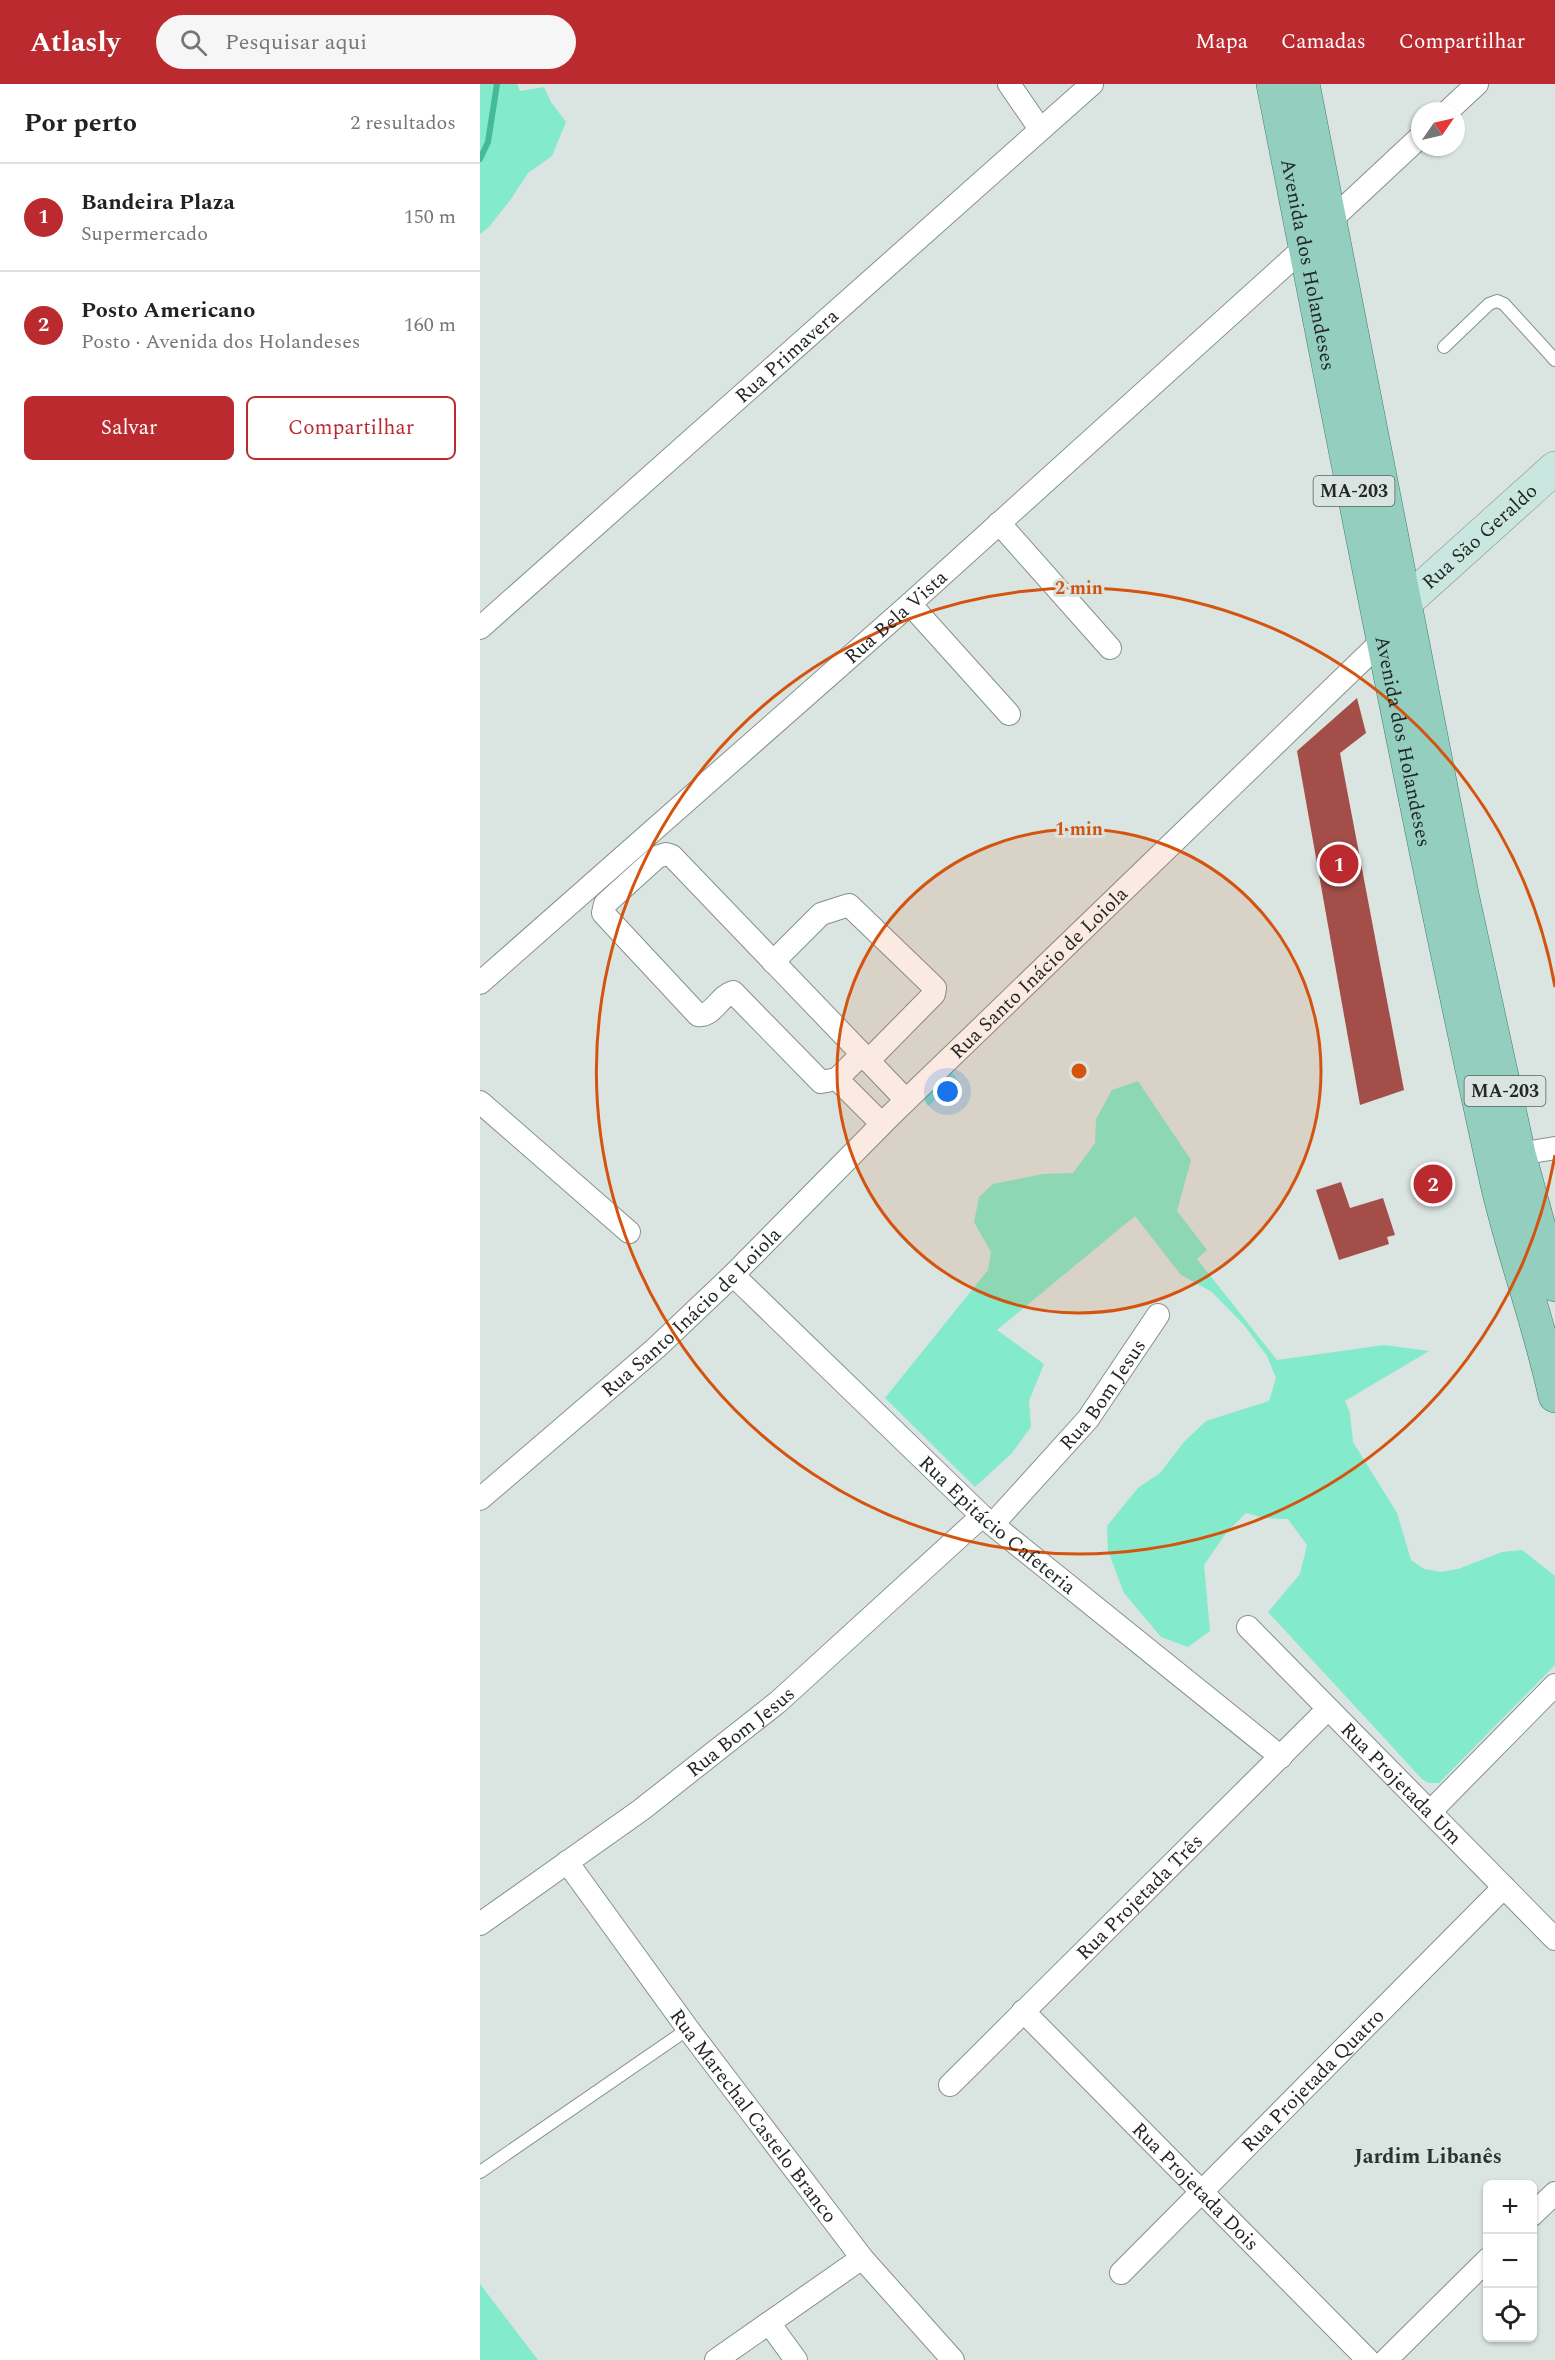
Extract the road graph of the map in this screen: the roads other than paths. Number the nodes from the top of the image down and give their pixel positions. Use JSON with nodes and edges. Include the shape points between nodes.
{"nodes":[{"id":1,"x":1009,"y":84,"type":"edge"},
{"id":2,"x":1092,"y":84,"type":"edge"},
{"id":3,"x":1273,"y":84,"type":"edge"},
{"id":4,"x":1303,"y":84,"type":"edge"},
{"id":5,"x":1477,"y":84,"type":"edge"},
{"id":6,"x":1458,"y":102,"type":"edge"},
{"id":7,"x":1040,"y":129,"type":"junction"},
{"id":8,"x":1411,"y":145,"type":"edge"},
{"id":9,"x":1330,"y":221,"type":"junction"},
{"id":10,"x":1305,"y":247,"type":"junction"},
{"id":11,"x":1444,"y":347,"type":"dead end"},
{"id":12,"x":1555,"y":360,"type":"edge"},
{"id":13,"x":1555,"y":468,"type":"edge"},
{"id":14,"x":999,"y":523,"type":"junction"},
{"id":15,"x":1405,"y":603,"type":"junction"},
{"id":16,"x":910,"y":604,"type":"junction"},
{"id":17,"x":480,"y":628,"type":"edge"},
{"id":18,"x":1383,"y":640,"type":"junction"},
{"id":19,"x":1110,"y":648,"type":"dead end"},
{"id":20,"x":1010,"y":714,"type":"dead end"},
{"id":21,"x":773,"y":962,"type":"junction"},
{"id":22,"x":480,"y":983,"type":"edge"},
{"id":23,"x":865,"y":1058,"type":"junction"},
{"id":24,"x":837,"y":1079,"type":"junction"},
{"id":25,"x":906,"y":1100,"type":"junction"},
{"id":26,"x":480,"y":1102,"type":"edge"},
{"id":27,"x":882,"y":1124,"type":"junction"},
{"id":28,"x":1555,"y":1149,"type":"edge"},
{"id":29,"x":1519,"y":1154,"type":"junction"},
{"id":30,"x":629,"y":1232,"type":"dead end"},
{"id":31,"x":733,"y":1275,"type":"junction"},
{"id":32,"x":1555,"y":1285,"type":"edge"},
{"id":33,"x":1158,"y":1315,"type":"dead end"},
{"id":34,"x":1555,"y":1396,"type":"edge"},
{"id":35,"x":480,"y":1498,"type":"edge"},
{"id":36,"x":987,"y":1520,"type":"junction"},
{"id":37,"x":1248,"y":1628,"type":"dead end"},
{"id":38,"x":1555,"y":1685,"type":"edge"},
{"id":39,"x":1328,"y":1709,"type":"junction"},
{"id":40,"x":1281,"y":1757,"type":"junction"},
{"id":41,"x":1430,"y":1812,"type":"junction"},
{"id":42,"x":567,"y":1862,"type":"junction"},
{"id":43,"x":1504,"y":1887,"type":"junction"},
{"id":44,"x":480,"y":1923,"type":"edge"},
{"id":45,"x":1555,"y":1939,"type":"edge"},
{"id":46,"x":1023,"y":2011,"type":"junction"},
{"id":47,"x":688,"y":2029,"type":"junction"},
{"id":48,"x":950,"y":2085,"type":"dead end"},
{"id":49,"x":480,"y":2172,"type":"edge"},
{"id":50,"x":1202,"y":2192,"type":"junction"},
{"id":51,"x":1555,"y":2193,"type":"edge"},
{"id":52,"x":1537,"y":2211,"type":"edge"},
{"id":53,"x":862,"y":2258,"type":"junction"},
{"id":54,"x":1483,"y":2264,"type":"edge"},
{"id":55,"x":1121,"y":2273,"type":"dead end"},
{"id":56,"x":769,"y":2323,"type":"junction"},
{"id":57,"x":716,"y":2360,"type":"edge"},
{"id":58,"x":796,"y":2360,"type":"edge"},
{"id":59,"x":952,"y":2360,"type":"edge"},
{"id":60,"x":1368,"y":2360,"type":"edge"},
{"id":61,"x":1386,"y":2360,"type":"edge"}],
"edges":[{"from":1,"to":7,"type":"street"},
{"from":2,"to":7,"type":"street","name":"Rua Primavera"},
{"from":3,"to":10,"type":"main road","name":"Avenida dos Holandeses","number":"MA-203"},
{"from":4,"to":9,"type":"main road","name":"Avenida dos Holandeses","number":"MA-203"},
{"from":5,"to":6,"type":"street"},
{"from":7,"to":17,"type":"street","name":"Rua Primavera"},
{"from":8,"to":9,"type":"street"},
{"from":9,"to":15,"type":"main road","name":"Avenida dos Holandeses","number":"MA-203"},
{"from":10,"to":14,"type":"street","name":"Rua Bela Vista"},
{"from":10,"to":18,"type":"main road","name":"Avenida dos Holandeses","number":"MA-203"},
{"from":11,"to":12,"type":"lane","via":[[1497,300]]},
{"from":13,"to":15,"type":"street","name":"Rua São Geraldo"},
{"from":14,"to":16,"type":"street","name":"Rua Bela Vista"},
{"from":14,"to":19,"type":"street"},
{"from":15,"to":29,"type":"main road","name":"Avenida dos Holandeses","number":"MA-203","via":[[1462,894]]},
{"from":16,"to":20,"type":"street"},
{"from":16,"to":22,"type":"street","name":"Rua Bela Vista"},
{"from":18,"to":25,"type":"street","name":"Rua Santo Inácio de Loiola"},
{"from":18,"to":34,"type":"main road","name":"Avenida dos Holandeses","number":"MA-203","via":[[1496,1180]]},
{"from":21,"to":23,"type":"street"},
{"from":21,"to":23,"type":"street","via":[[821,914],[849,905],[935,988],[934,994]]},
{"from":21,"to":24,"type":"street","via":[[672,856],[657,857],[605,904],[603,913],[698,1016],[707,1014],[733,992],[821,1082]]},
{"from":23,"to":24,"type":"street"},
{"from":23,"to":25,"type":"street"},
{"from":24,"to":27,"type":"street"},
{"from":25,"to":27,"type":"street","name":"Rua Santo Inácio de Loiola"},
{"from":26,"to":30,"type":"street"},
{"from":27,"to":31,"type":"street","name":"Rua Santo Inácio de Loiola"},
{"from":28,"to":29,"type":"street"},
{"from":29,"to":32,"type":"main road","name":"Avenida dos Holandeses","number":"MA-203"},
{"from":31,"to":35,"type":"street","name":"Rua Santo Inácio de Loiola","via":[[656,1348]]},
{"from":31,"to":36,"type":"street","name":"Rua Epitácio Cafeteria"},
{"from":33,"to":36,"type":"street","name":"Rua Bom Jesus","via":[[1088,1419]]},
{"from":36,"to":40,"type":"street","name":"Rua Epitácio Cafeteria"},
{"from":36,"to":42,"type":"street","name":"Rua Bom Jesus","via":[[778,1702],[641,1810]]},
{"from":37,"to":39,"type":"street","name":"Rua Projetada Um"},
{"from":38,"to":41,"type":"street"},
{"from":39,"to":40,"type":"street","name":"Rua Projetada Três"},
{"from":39,"to":41,"type":"street","name":"Rua Projetada Um"},
{"from":40,"to":46,"type":"street","name":"Rua Projetada Três"},
{"from":41,"to":43,"type":"street","name":"Rua Projetada Um"},
{"from":42,"to":44,"type":"street","name":"Rua Bom Jesus"},
{"from":42,"to":47,"type":"street","name":"Rua Marechal Castelo Branco"},
{"from":43,"to":45,"type":"street","name":"Rua Projetada Um"},
{"from":43,"to":50,"type":"street","name":"Rua Projetada Quatro"},
{"from":46,"to":48,"type":"street","name":"Rua Projetada Três"},
{"from":46,"to":50,"type":"street","name":"Rua Projetada Dois"},
{"from":47,"to":49,"type":"lane"},
{"from":47,"to":53,"type":"street","name":"Rua Marechal Castelo Branco"},
{"from":50,"to":55,"type":"street","name":"Rua Projetada Quatro"},
{"from":50,"to":60,"type":"street","name":"Rua Projetada Dois"},
{"from":51,"to":52,"type":"street"},
{"from":53,"to":56,"type":"street"},
{"from":53,"to":59,"type":"street","name":"Rua Marechal Castelo Branco"},
{"from":54,"to":61,"type":"street"},
{"from":56,"to":57,"type":"street"},
{"from":56,"to":58,"type":"street"}]}
